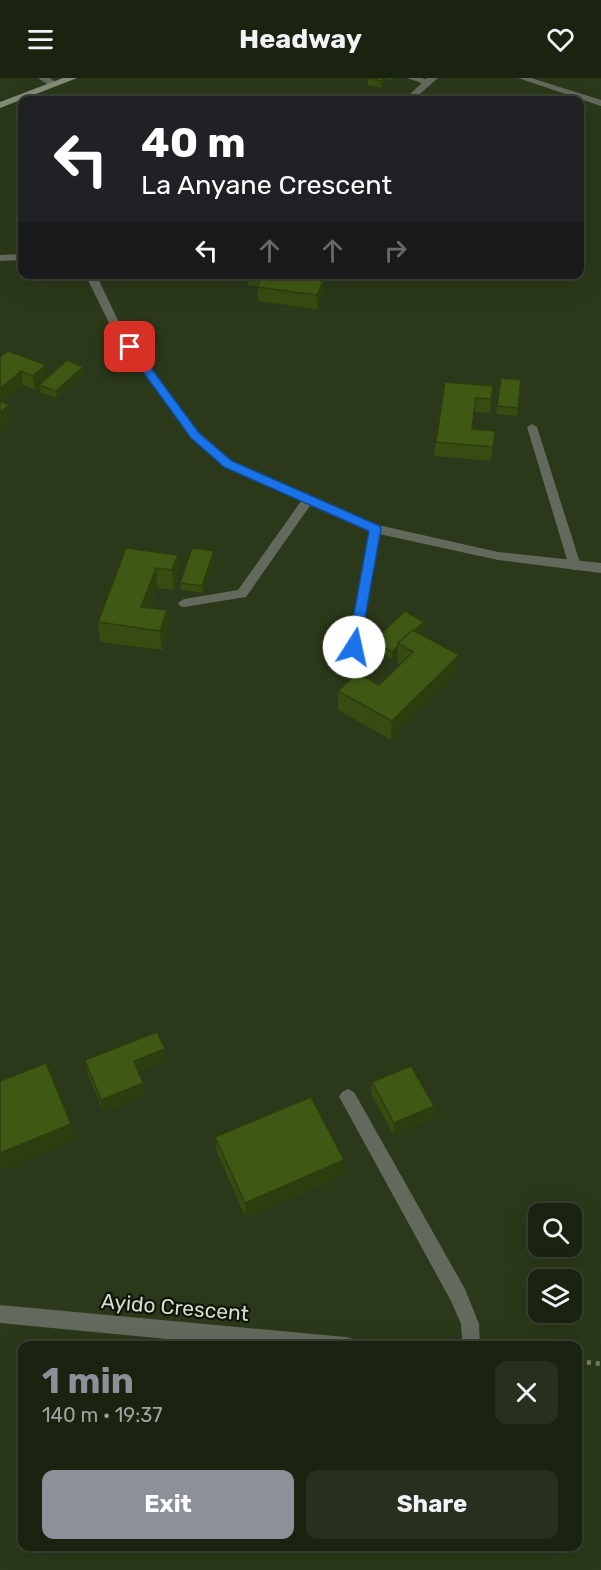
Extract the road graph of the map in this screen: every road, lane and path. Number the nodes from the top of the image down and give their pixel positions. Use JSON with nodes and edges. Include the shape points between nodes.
{"nodes":[{"id":1,"x":43,"y":78,"type":"edge"},
{"id":2,"x":72,"y":78,"type":"edge"},
{"id":3,"x":411,"y":78,"type":"edge"},
{"id":4,"x":522,"y":78,"type":"edge"},
{"id":5,"x":430,"y":80,"type":"edge"},
{"id":6,"x":54,"y":85,"type":"junction"},
{"id":7,"x":24,"y":96,"type":"edge"},
{"id":8,"x":412,"y":96,"type":"edge"},
{"id":9,"x":579,"y":96,"type":"edge"},
{"id":10,"x":18,"y":98,"type":"edge"},
{"id":11,"x":584,"y":98,"type":"edge"},
{"id":12,"x":601,"y":103,"type":"edge"},
{"id":13,"x":0,"y":105,"type":"edge"},
{"id":14,"x":18,"y":257,"type":"edge"},
{"id":15,"x":0,"y":258,"type":"edge"},
{"id":16,"x":92,"y":279,"type":"edge"},
{"id":17,"x":532,"y":428,"type":"dead end"},
{"id":18,"x":308,"y":500,"type":"junction"},
{"id":19,"x":375,"y":529,"type":"junction"},
{"id":20,"x":574,"y":566,"type":"junction"},
{"id":21,"x":601,"y":568,"type":"edge"},
{"id":22,"x":184,"y":603,"type":"dead end"},
{"id":23,"x":354,"y":647,"type":"dead end"},
{"id":24,"x":348,"y":1097,"type":"dead end"},
{"id":25,"x":0,"y":1314,"type":"edge"},
{"id":26,"x":292,"y":1341,"type":"edge"},
{"id":27,"x":472,"y":1341,"type":"edge"},
{"id":28,"x":582,"y":1362,"type":"edge"},
{"id":29,"x":601,"y":1364,"type":"edge"}],
"edges":[{"from":1,"to":6,"type":"street"},
{"from":2,"to":6,"type":"street"},
{"from":3,"to":5,"type":"lane"},
{"from":4,"to":9,"type":"lane"},
{"from":5,"to":8,"type":"street"},
{"from":6,"to":7,"type":"street"},
{"from":10,"to":13,"type":"street"},
{"from":11,"to":12,"type":"lane"},
{"from":14,"to":15,"type":"street"},
{"from":16,"to":18,"type":"street","via":[[117,329],[195,435],[228,464]]},
{"from":17,"to":20,"type":"lane"},
{"from":18,"to":19,"type":"street"},
{"from":18,"to":22,"type":"lane","via":[[242,594]]},
{"from":19,"to":20,"type":"street","via":[[498,556]]},
{"from":19,"to":23,"type":"lane"},
{"from":20,"to":21,"type":"street"},
{"from":24,"to":27,"type":"street","via":[[458,1295],[470,1324]]},
{"from":25,"to":26,"type":"street","name":"Ayido Crescent"},
{"from":28,"to":29,"type":"path"}]}
